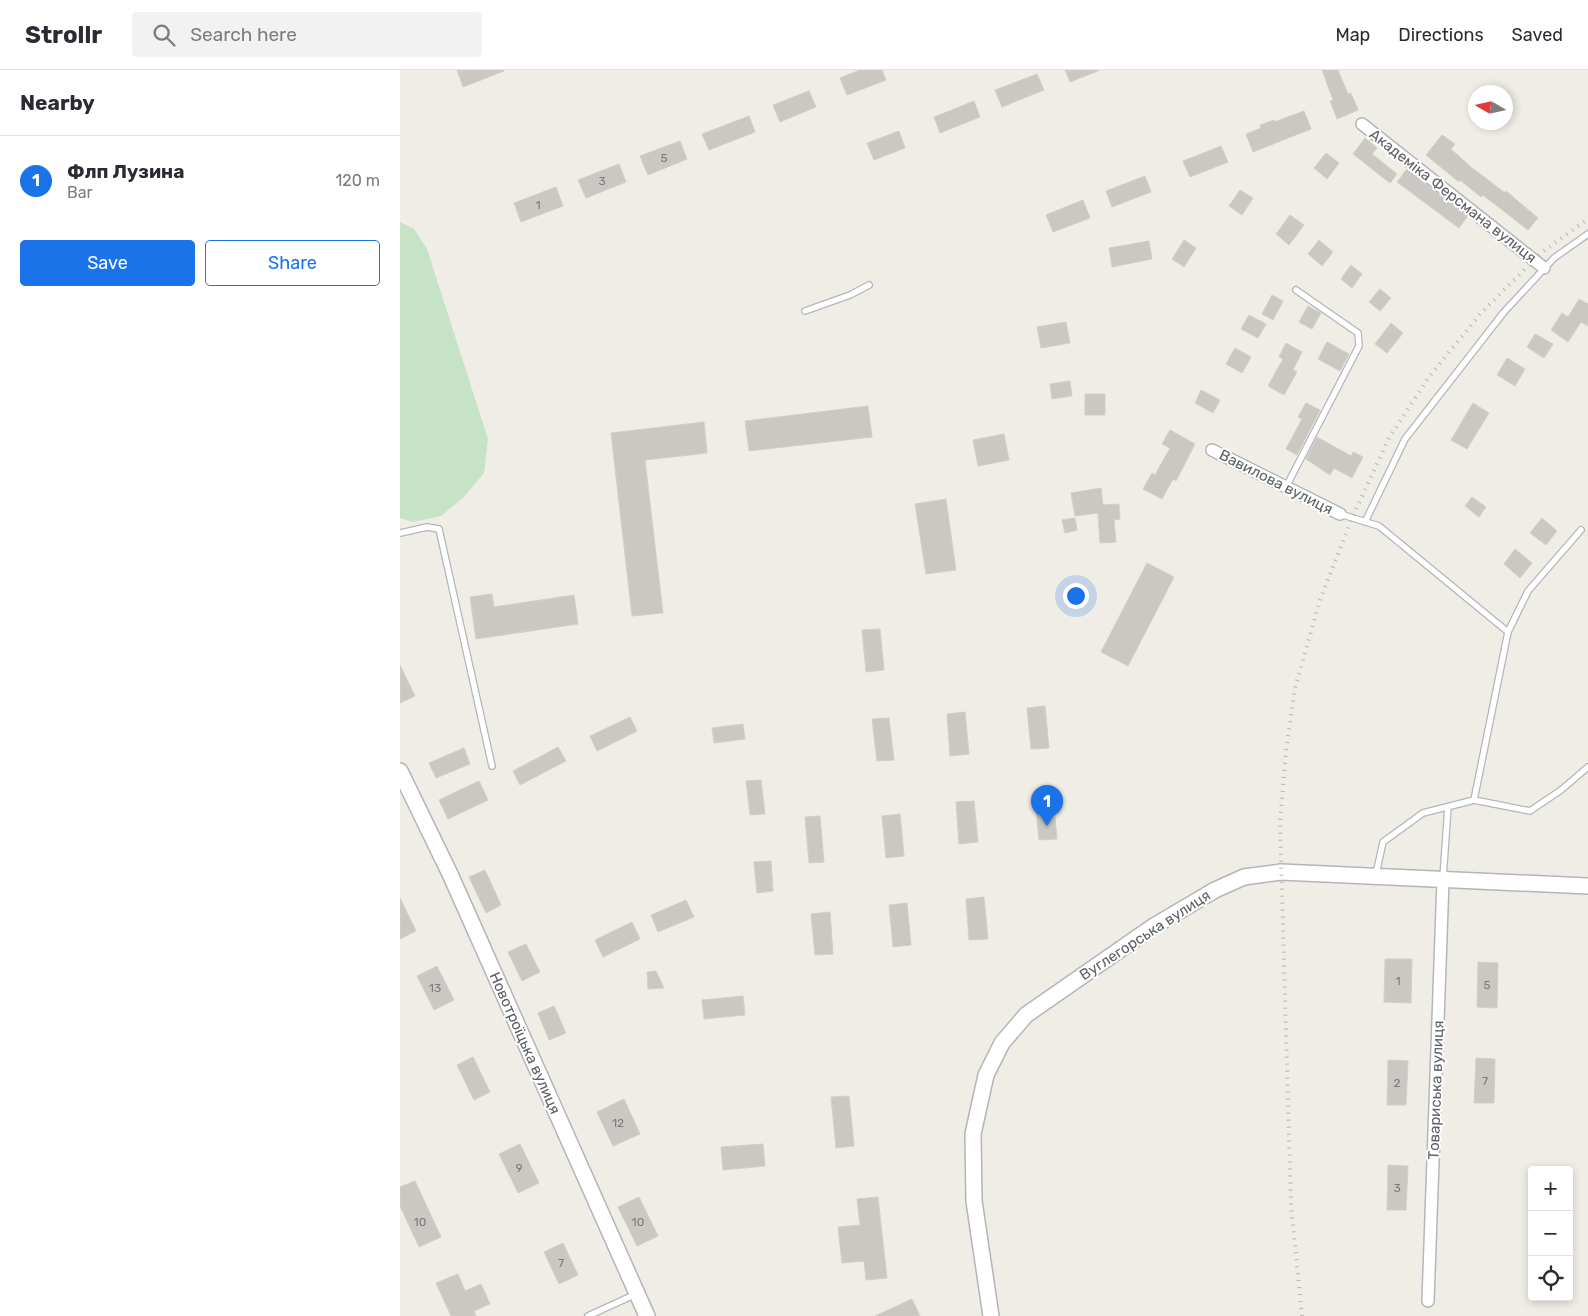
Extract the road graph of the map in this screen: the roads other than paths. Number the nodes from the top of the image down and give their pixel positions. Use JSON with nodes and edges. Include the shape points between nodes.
{"nodes":[{"id":1,"x":1362,"y":124,"type":"dead end"},
{"id":2,"x":1588,"y":234,"type":"edge"},
{"id":3,"x":1544,"y":268,"type":"junction"},
{"id":4,"x":869,"y":285,"type":"dead end"},
{"id":5,"x":1296,"y":290,"type":"dead end"},
{"id":6,"x":805,"y":310,"type":"dead end"},
{"id":7,"x":1212,"y":450,"type":"dead end"},
{"id":8,"x":1286,"y":487,"type":"junction"},
{"id":9,"x":1340,"y":514,"type":"joint"},
{"id":10,"x":1365,"y":522,"type":"junction"},
{"id":11,"x":1581,"y":530,"type":"dead end"},
{"id":12,"x":400,"y":533,"type":"edge"},
{"id":13,"x":1508,"y":632,"type":"junction"},
{"id":14,"x":492,"y":766,"type":"dead end"},
{"id":15,"x":1588,"y":767,"type":"edge"},
{"id":16,"x":400,"y":772,"type":"edge"},
{"id":17,"x":1474,"y":800,"type":"junction"},
{"id":18,"x":1448,"y":807,"type":"junction"},
{"id":19,"x":1375,"y":876,"type":"junction"},
{"id":20,"x":1443,"y":880,"type":"junction"},
{"id":21,"x":1588,"y":886,"type":"edge"},
{"id":22,"x":636,"y":1294,"type":"junction"},
{"id":23,"x":1428,"y":1301,"type":"dead end"},
{"id":24,"x":588,"y":1316,"type":"edge"},
{"id":25,"x":647,"y":1316,"type":"edge"},
{"id":26,"x":991,"y":1316,"type":"edge"}],
"edges":[{"from":1,"to":3,"type":"street","name":"Академіка Ферсмана вулиця"},
{"from":2,"to":3,"type":"lane"},
{"from":3,"to":10,"type":"lane","via":[[1504,312],[1405,439]]},
{"from":4,"to":6,"type":"lane"},
{"from":5,"to":8,"type":"lane","via":[[1358,333],[1359,346]]},
{"from":7,"to":8,"type":"street","name":"Вавилова вулиця"},
{"from":8,"to":9,"type":"street","name":"Вавилова вулиця"},
{"from":9,"to":10,"type":"lane"},
{"from":10,"to":13,"type":"lane","via":[[1379,526]]},
{"from":11,"to":13,"type":"lane","via":[[1528,591]]},
{"from":12,"to":14,"type":"lane","via":[[427,526],[439,529]]},
{"from":13,"to":17,"type":"lane"},
{"from":15,"to":17,"type":"lane","via":[[1530,811]]},
{"from":16,"to":22,"type":"main road","name":"Новотроїцька вулиця","via":[[450,874]]},
{"from":17,"to":18,"type":"lane"},
{"from":18,"to":19,"type":"lane","via":[[1423,813],[1383,842]]},
{"from":18,"to":20,"type":"lane"},
{"from":19,"to":20,"type":"main road","name":"Вуглегорська вулиця"},
{"from":19,"to":26,"type":"main road","name":"Вуглегорська вулиця","via":[[1281,872],[1244,877],[1154,926],[1026,1015],[1002,1044],[986,1075],[974,1134],[974,1200]]},
{"from":20,"to":21,"type":"main road","name":"Вуглегорська вулиця"},
{"from":20,"to":23,"type":"street","name":"Товариська вулиця"},
{"from":22,"to":24,"type":"lane"},
{"from":22,"to":25,"type":"main road","name":"Новотроїцька вулиця"}]}
